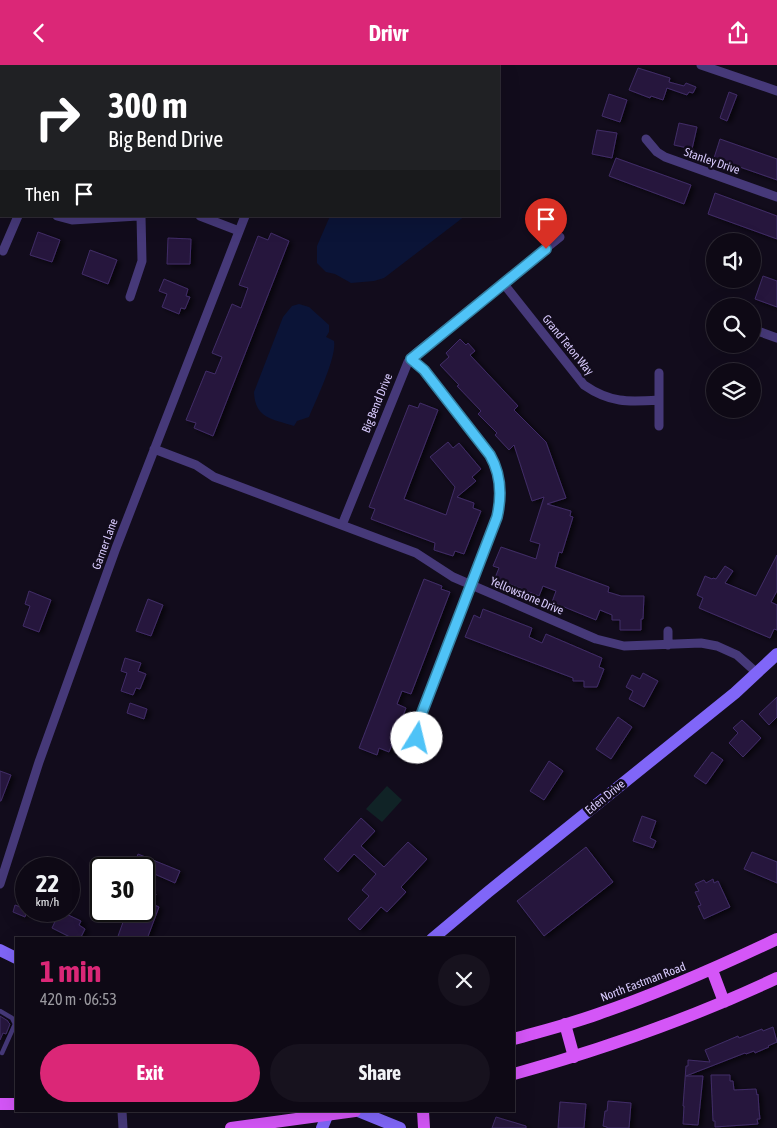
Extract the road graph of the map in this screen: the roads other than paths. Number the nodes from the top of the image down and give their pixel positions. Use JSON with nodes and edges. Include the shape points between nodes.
{"nodes":[{"id":1,"x":701,"y":65,"type":"edge"},
{"id":2,"x":777,"y":91,"type":"edge"},
{"id":3,"x":646,"y":139,"type":"dead end"},
{"id":4,"x":777,"y":197,"type":"edge"},
{"id":5,"x":18,"y":217,"type":"edge"},
{"id":6,"x":61,"y":217,"type":"edge"},
{"id":7,"x":123,"y":217,"type":"edge"},
{"id":8,"x":140,"y":217,"type":"edge"},
{"id":9,"x":203,"y":217,"type":"edge"},
{"id":10,"x":245,"y":217,"type":"edge"},
{"id":11,"x":240,"y":231,"type":"junction"},
{"id":12,"x":560,"y":237,"type":"dead end"},
{"id":13,"x":4,"y":251,"type":"dead end"},
{"id":14,"x":503,"y":283,"type":"junction"},
{"id":15,"x":130,"y":297,"type":"dead end"},
{"id":16,"x":761,"y":333,"type":"edge"},
{"id":17,"x":777,"y":339,"type":"edge"},
{"id":18,"x":411,"y":359,"type":"junction"},
{"id":19,"x":659,"y":373,"type":"dead end"},
{"id":20,"x":658,"y":401,"type":"junction"},
{"id":21,"x":659,"y":426,"type":"dead end"},
{"id":22,"x":154,"y":449,"type":"junction"},
{"id":23,"x":342,"y":525,"type":"junction"},
{"id":24,"x":470,"y":585,"type":"junction"},
{"id":25,"x":668,"y":631,"type":"dead end"},
{"id":26,"x":668,"y":645,"type":"junction"},
{"id":27,"x":777,"y":655,"type":"edge"},
{"id":28,"x":757,"y":673,"type":"junction"},
{"id":29,"x":423,"y":749,"type":"dead end"},
{"id":30,"x":0,"y":884,"type":"edge"},
{"id":31,"x":434,"y":937,"type":"edge"},
{"id":32,"x":777,"y":939,"type":"edge"},
{"id":33,"x":0,"y":950,"type":"edge"},
{"id":34,"x":15,"y":958,"type":"edge"},
{"id":35,"x":712,"y":970,"type":"junction"},
{"id":36,"x":777,"y":978,"type":"edge"},
{"id":37,"x":724,"y":1002,"type":"junction"},
{"id":38,"x":0,"y":1011,"type":"edge"},
{"id":39,"x":565,"y":1024,"type":"junction"},
{"id":40,"x":515,"y":1039,"type":"edge"},
{"id":41,"x":2,"y":1053,"type":"dead end"},
{"id":42,"x":574,"y":1057,"type":"junction"},
{"id":43,"x":515,"y":1074,"type":"edge"},
{"id":44,"x":0,"y":1104,"type":"edge"},
{"id":45,"x":15,"y":1104,"type":"edge"},
{"id":46,"x":122,"y":1112,"type":"edge"},
{"id":47,"x":352,"y":1112,"type":"edge"},
{"id":48,"x":359,"y":1112,"type":"edge"},
{"id":49,"x":423,"y":1112,"type":"edge"},
{"id":50,"x":326,"y":1118,"type":"edge"},
{"id":51,"x":123,"y":1128,"type":"edge"},
{"id":52,"x":231,"y":1128,"type":"edge"},
{"id":53,"x":400,"y":1128,"type":"edge"},
{"id":54,"x":424,"y":1128,"type":"edge"}],
"edges":[{"from":1,"to":2,"type":"street"},
{"from":3,"to":4,"type":"street","name":"Stanley Drive","via":[[665,157]]},
{"from":5,"to":13,"type":"street"},
{"from":6,"to":7,"type":"street","via":[[72,220]]},
{"from":8,"to":15,"type":"street","via":[[142,261]]},
{"from":9,"to":11,"type":"street"},
{"from":10,"to":11,"type":"street","name":"Garner Lane"},
{"from":11,"to":22,"type":"street","name":"Garner Lane"},
{"from":12,"to":14,"type":"street","name":"Big Bend Drive"},
{"from":14,"to":18,"type":"street","name":"Big Bend Drive"},
{"from":14,"to":20,"type":"street","name":"Grand Teton Way","via":[[584,385],[614,400]]},
{"from":16,"to":17,"type":"street"},
{"from":18,"to":23,"type":"street","name":"Big Bend Drive","via":[[403,371]]},
{"from":18,"to":24,"type":"street","via":[[424,370],[486,449],[498,476],[497,517]]},
{"from":19,"to":20,"type":"street"},
{"from":20,"to":21,"type":"street"},
{"from":22,"to":23,"type":"street","name":"Yellowstone Drive","via":[[196,465],[210,475]]},
{"from":22,"to":30,"type":"street","name":"Garner Lane","via":[[40,762]]},
{"from":23,"to":24,"type":"street","name":"Yellowstone Drive","via":[[416,553],[446,574]]},
{"from":24,"to":26,"type":"street","name":"Yellowstone Drive","via":[[612,644]]},
{"from":24,"to":29,"type":"street","via":[[418,723],[417,738]]},
{"from":25,"to":26,"type":"street"},
{"from":26,"to":28,"type":"street","name":"Yellowstone Drive","via":[[717,645],[737,655]]},
{"from":27,"to":28,"type":"street","name":"Eden Drive"},
{"from":28,"to":31,"type":"street","name":"Eden Drive"},
{"from":32,"to":35,"type":"main road","name":"North Eastman Road"},
{"from":33,"to":34,"type":"street"},
{"from":35,"to":37,"type":"main road"},
{"from":35,"to":39,"type":"main road","name":"North Eastman Road","via":[[597,1015]]},
{"from":36,"to":37,"type":"main road"},
{"from":37,"to":42,"type":"main road","via":[[625,1041]]},
{"from":38,"to":41,"type":"lane","via":[[12,1017],[14,1024]]},
{"from":39,"to":40,"type":"main road","name":"North Eastman Road"},
{"from":39,"to":42,"type":"main road"},
{"from":42,"to":43,"type":"main road"},
{"from":44,"to":45,"type":"main road"},
{"from":46,"to":51,"type":"street"},
{"from":47,"to":50,"type":"main road"},
{"from":48,"to":53,"type":"street"},
{"from":49,"to":54,"type":"main road"},
{"from":50,"to":52,"type":"main road"}]}
